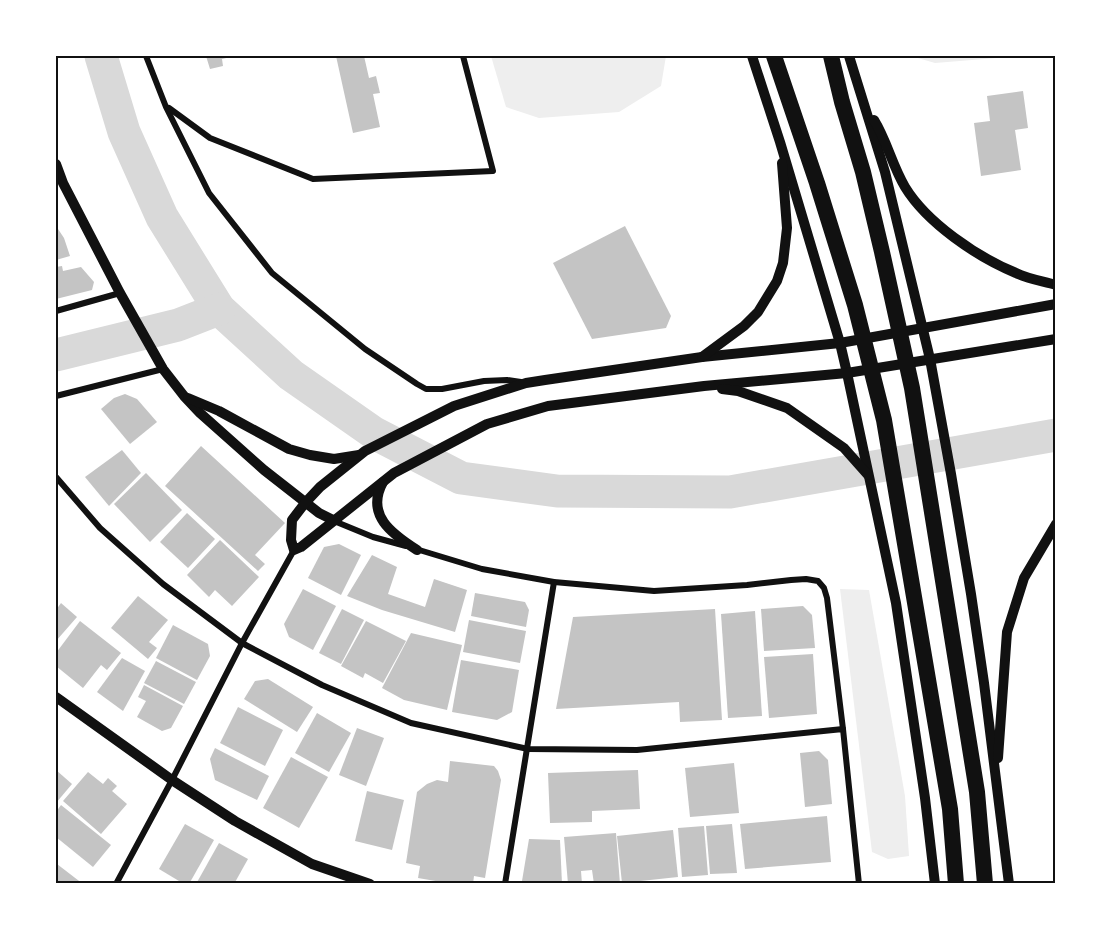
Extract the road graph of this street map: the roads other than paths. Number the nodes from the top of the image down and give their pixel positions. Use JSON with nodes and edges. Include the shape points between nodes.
{"nodes":[{"id":1,"x":146,"y":56,"type":"edge"},
{"id":2,"x":463,"y":56,"type":"edge"},
{"id":3,"x":752,"y":56,"type":"edge"},
{"id":4,"x":774,"y":56,"type":"edge"},
{"id":5,"x":831,"y":56,"type":"edge"},
{"id":6,"x":849,"y":56,"type":"edge"},
{"id":7,"x":166,"y":107,"type":"junction"},
{"id":8,"x":865,"y":108,"type":"junction"},
{"id":9,"x":780,"y":142,"type":"junction"},
{"id":10,"x":56,"y":164,"type":"edge"},
{"id":11,"x":1056,"y":285,"type":"edge"},
{"id":12,"x":120,"y":293,"type":"junction"},
{"id":13,"x":1056,"y":304,"type":"edge"},
{"id":14,"x":56,"y":311,"type":"edge"},
{"id":15,"x":922,"y":328,"type":"junction"},
{"id":16,"x":1056,"y":339,"type":"edge"},
{"id":17,"x":840,"y":343,"type":"junction"},
{"id":18,"x":702,"y":357,"type":"junction"},
{"id":19,"x":930,"y":360,"type":"junction"},
{"id":20,"x":163,"y":369,"type":"junction"},
{"id":21,"x":847,"y":373,"type":"junction"},
{"id":22,"x":526,"y":383,"type":"junction"},
{"id":23,"x":704,"y":387,"type":"junction"},
{"id":24,"x":56,"y":396,"type":"edge"},
{"id":25,"x":184,"y":396,"type":"junction"},
{"id":26,"x":362,"y":453,"type":"junction"},
{"id":27,"x":56,"y":477,"type":"edge"},
{"id":28,"x":870,"y":478,"type":"junction"},
{"id":29,"x":384,"y":481,"type":"junction"},
{"id":30,"x":305,"y":502,"type":"junction"},
{"id":31,"x":333,"y":520,"type":"junction"},
{"id":32,"x":1056,"y":524,"type":"edge"},
{"id":33,"x":294,"y":550,"type":"junction"},
{"id":34,"x":417,"y":550,"type":"junction"},
{"id":35,"x":554,"y":582,"type":"junction"},
{"id":36,"x":242,"y":643,"type":"junction"},
{"id":37,"x":56,"y":696,"type":"edge"},
{"id":38,"x":843,"y":729,"type":"junction"},
{"id":39,"x":528,"y":750,"type":"junction"},
{"id":40,"x":172,"y":780,"type":"junction"},
{"id":41,"x":996,"y":782,"type":"junction"},
{"id":42,"x":116,"y":884,"type":"edge"},
{"id":43,"x":370,"y":884,"type":"edge"},
{"id":44,"x":505,"y":884,"type":"edge"},
{"id":45,"x":859,"y":884,"type":"edge"},
{"id":46,"x":935,"y":884,"type":"edge"},
{"id":47,"x":956,"y":884,"type":"edge"},
{"id":48,"x":985,"y":884,"type":"edge"},
{"id":49,"x":1009,"y":884,"type":"edge"}],
"edges":[{"from":1,"to":7,"type":"street"},
{"from":2,"to":7,"type":"street","via":[[493,171],[313,179],[210,138]]},
{"from":3,"to":9,"type":"street"},
{"from":4,"to":47,"type":"highway","via":[[855,305],[884,420],[950,809]]},
{"from":5,"to":48,"type":"highway","via":[[863,172],[912,388],[977,792]]},
{"from":6,"to":8,"type":"street"},
{"from":7,"to":22,"type":"street","via":[[209,193],[272,273],[365,349],[426,388],[484,381]]},
{"from":8,"to":11,"type":"street","via":[[909,192],[949,234],[1017,274]]},
{"from":8,"to":15,"type":"street","via":[[885,172]]},
{"from":9,"to":17,"type":"street"},
{"from":9,"to":18,"type":"street","via":[[787,228],[777,281],[758,312]]},
{"from":10,"to":12,"type":"street"},
{"from":12,"to":14,"type":"street"},
{"from":12,"to":20,"type":"street"},
{"from":13,"to":15,"type":"street"},
{"from":15,"to":17,"type":"street"},
{"from":15,"to":19,"type":"street"},
{"from":16,"to":19,"type":"street"},
{"from":17,"to":18,"type":"street"},
{"from":17,"to":21,"type":"street"},
{"from":18,"to":22,"type":"street"},
{"from":19,"to":21,"type":"street"},
{"from":19,"to":41,"type":"street","via":[[970,594]]},
{"from":20,"to":24,"type":"street"},
{"from":20,"to":25,"type":"street"},
{"from":21,"to":23,"type":"street"},
{"from":21,"to":28,"type":"street"},
{"from":22,"to":26,"type":"street","via":[[454,406]]},
{"from":23,"to":28,"type":"street","via":[[738,391],[787,408],[844,448]]},
{"from":23,"to":29,"type":"street","via":[[548,406],[487,424]]},
{"from":25,"to":26,"type":"street","via":[[289,449],[334,459]]},
{"from":25,"to":30,"type":"street"},
{"from":26,"to":30,"type":"street"},
{"from":27,"to":36,"type":"street","via":[[100,528],[164,584]]},
{"from":28,"to":46,"type":"street","via":[[896,603]]},
{"from":29,"to":31,"type":"street"},
{"from":29,"to":34,"type":"street","via":[[377,502],[379,516],[399,538]]},
{"from":30,"to":31,"type":"street"},
{"from":30,"to":33,"type":"street","via":[[292,520]]},
{"from":31,"to":33,"type":"street"},
{"from":31,"to":34,"type":"street"},
{"from":32,"to":41,"type":"street","via":[[1024,578],[1007,632]]},
{"from":33,"to":36,"type":"street"},
{"from":34,"to":35,"type":"street","via":[[482,569]]},
{"from":35,"to":38,"type":"street","via":[[654,591],[818,580],[827,598]]},
{"from":35,"to":39,"type":"street"},
{"from":36,"to":39,"type":"street","via":[[322,685],[411,723]]},
{"from":36,"to":40,"type":"street"},
{"from":37,"to":40,"type":"street"},
{"from":38,"to":39,"type":"street","via":[[637,750]]},
{"from":38,"to":45,"type":"street"},
{"from":39,"to":44,"type":"street"},
{"from":40,"to":42,"type":"street"},
{"from":40,"to":43,"type":"street","via":[[312,864]]},
{"from":41,"to":49,"type":"street"}]}
